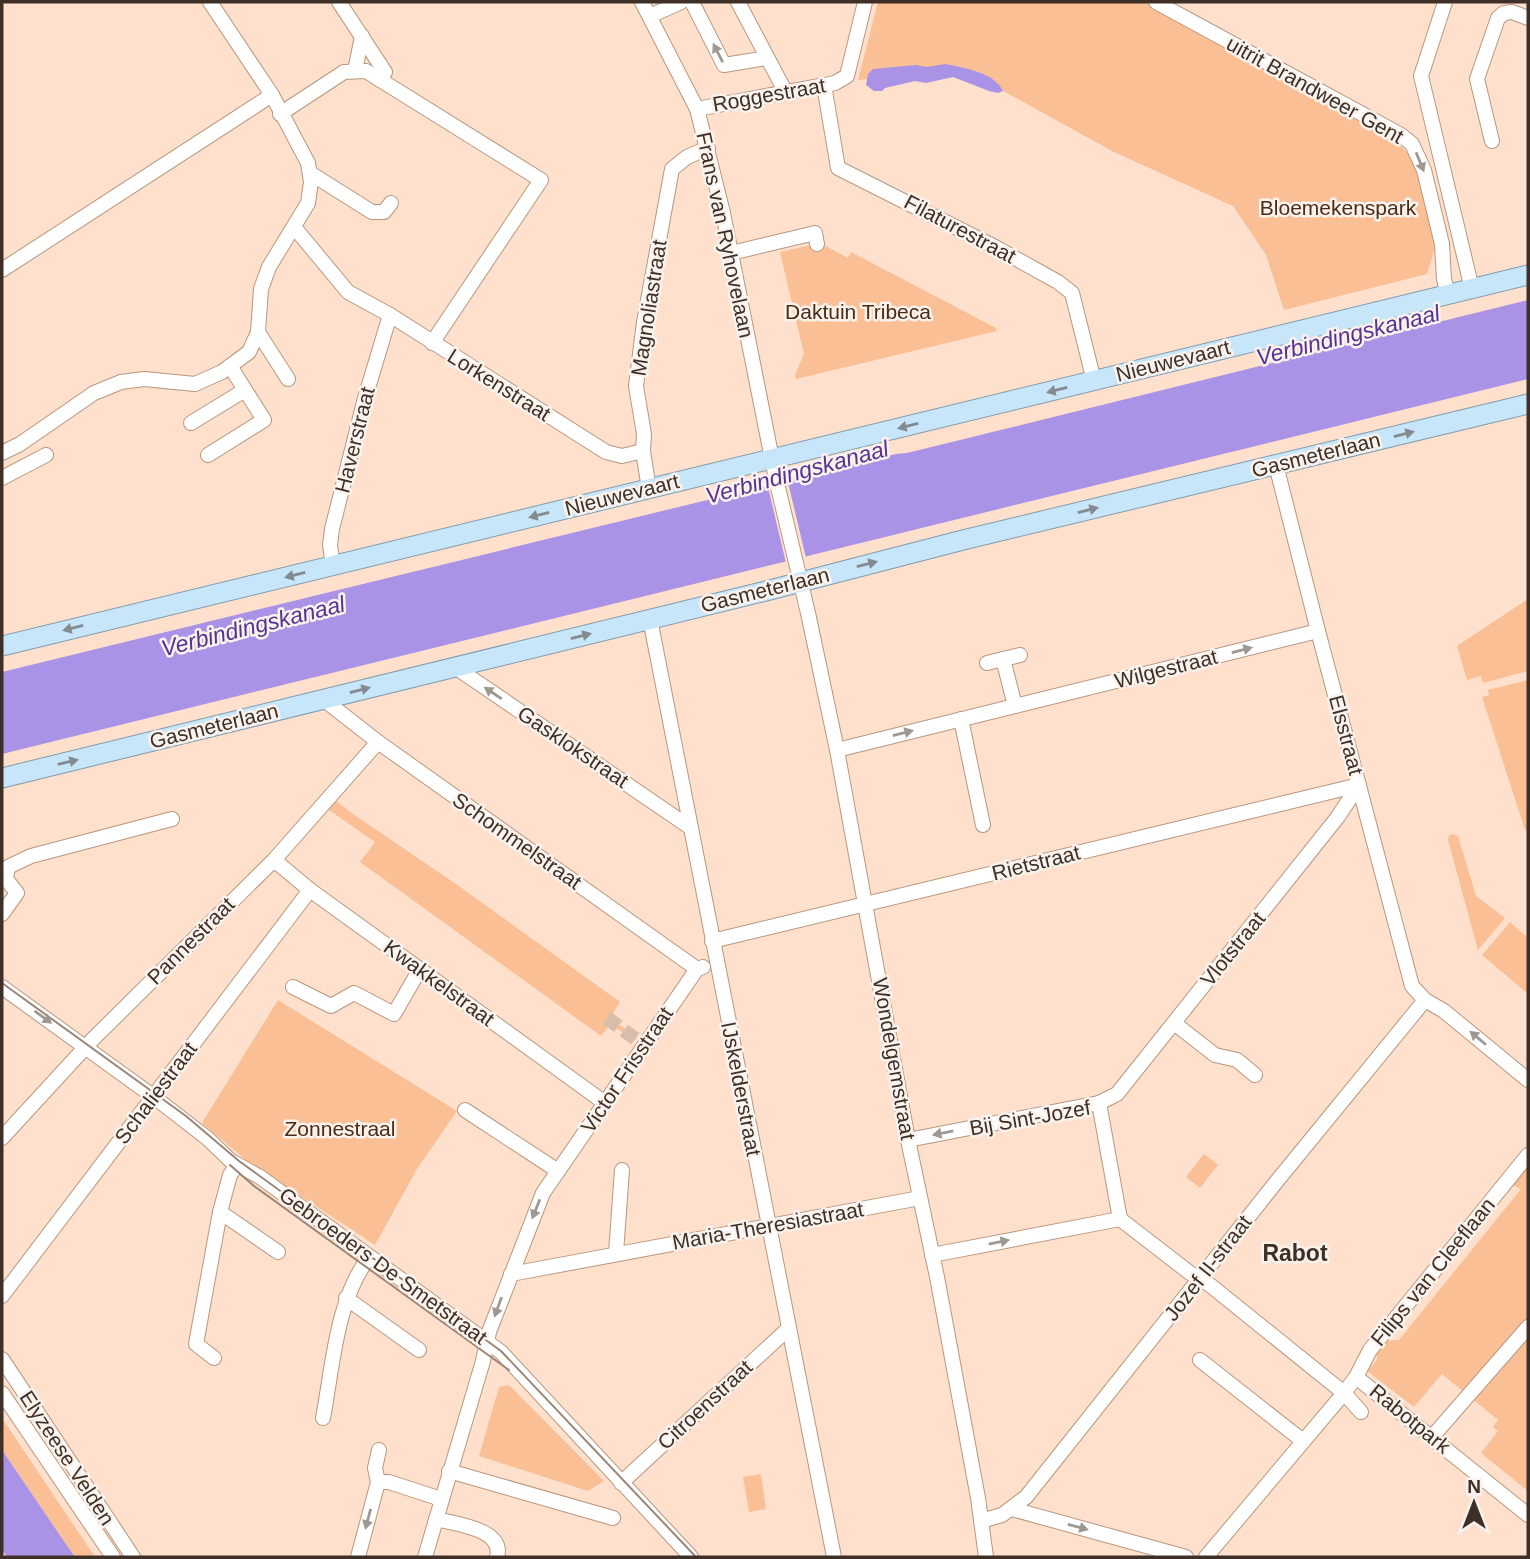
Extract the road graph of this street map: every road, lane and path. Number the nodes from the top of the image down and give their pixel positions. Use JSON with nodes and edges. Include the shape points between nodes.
{"nodes":[{"id":1,"x":210,"y":2,"type":"edge"},
{"id":2,"x":339,"y":2,"type":"edge"},
{"id":3,"x":642,"y":2,"type":"edge"},
{"id":4,"x":681,"y":2,"type":"edge"},
{"id":5,"x":692,"y":2,"type":"edge"},
{"id":6,"x":738,"y":2,"type":"edge"},
{"id":7,"x":866,"y":2,"type":"edge"},
{"id":8,"x":1156,"y":2,"type":"edge"},
{"id":9,"x":1445,"y":2,"type":"edge"},
{"id":10,"x":650,"y":16,"type":"junction"},
{"id":11,"x":1528,"y":18,"type":"edge"},
{"id":12,"x":362,"y":36,"type":"junction"},
{"id":13,"x":767,"y":58,"type":"junction"},
{"id":14,"x":355,"y":71,"type":"junction"},
{"id":15,"x":380,"y":80,"type":"junction"},
{"id":16,"x":824,"y":85,"type":"junction"},
{"id":17,"x":785,"y":91,"type":"junction"},
{"id":18,"x":272,"y":95,"type":"junction"},
{"id":19,"x":697,"y":108,"type":"junction"},
{"id":20,"x":280,"y":114,"type":"junction"},
{"id":21,"x":1492,"y":141,"type":"dead end"},
{"id":22,"x":708,"y":148,"type":"junction"},
{"id":23,"x":310,"y":173,"type":"junction"},
{"id":24,"x":391,"y":203,"type":"dead end"},
{"id":25,"x":294,"y":226,"type":"junction"},
{"id":26,"x":817,"y":244,"type":"dead end"},
{"id":27,"x":730,"y":253,"type":"junction"},
{"id":28,"x":2,"y":270,"type":"edge"},
{"id":29,"x":1528,"y":275,"type":"edge"},
{"id":30,"x":1472,"y":289,"type":"junction"},
{"id":31,"x":1448,"y":295,"type":"junction"},
{"id":32,"x":390,"y":315,"type":"junction"},
{"id":33,"x":258,"y":332,"type":"junction"},
{"id":34,"x":432,"y":343,"type":"junction"},
{"id":35,"x":230,"y":366,"type":"junction"},
{"id":36,"x":288,"y":379,"type":"dead end"},
{"id":37,"x":1094,"y":381,"type":"junction"},
{"id":38,"x":245,"y":390,"type":"junction"},
{"id":39,"x":1528,"y":404,"type":"edge"},
{"id":40,"x":191,"y":423,"type":"dead end"},
{"id":41,"x":643,"y":451,"type":"junction"},
{"id":42,"x":2,"y":453,"type":"edge"},
{"id":43,"x":46,"y":455,"type":"dead end"},
{"id":44,"x":208,"y":455,"type":"dead end"},
{"id":45,"x":772,"y":459,"type":"junction"},
{"id":46,"x":1276,"y":465,"type":"junction"},
{"id":47,"x":2,"y":478,"type":"edge"},
{"id":48,"x":649,"y":489,"type":"junction"},
{"id":49,"x":796,"y":562,"type":"joint"},
{"id":50,"x":333,"y":566,"type":"junction"},
{"id":51,"x":801,"y":582,"type":"junction"},
{"id":52,"x":650,"y":619,"type":"junction"},
{"id":53,"x":1318,"y":631,"type":"junction"},
{"id":54,"x":2,"y":646,"type":"edge"},
{"id":55,"x":1020,"y":655,"type":"dead end"},
{"id":56,"x":1003,"y":659,"type":"junction"},
{"id":57,"x":987,"y":663,"type":"dead end"},
{"id":58,"x":455,"y":667,"type":"junction"},
{"id":59,"x":324,"y":699,"type":"junction"},
{"id":60,"x":1015,"y":706,"type":"junction"},
{"id":61,"x":961,"y":719,"type":"junction"},
{"id":62,"x":378,"y":742,"type":"junction"},
{"id":63,"x":836,"y":750,"type":"junction"},
{"id":64,"x":2,"y":778,"type":"edge"},
{"id":65,"x":1359,"y":785,"type":"junction"},
{"id":66,"x":172,"y":820,"type":"dead end"},
{"id":67,"x":984,"y":825,"type":"dead end"},
{"id":68,"x":691,"y":828,"type":"junction"},
{"id":69,"x":274,"y":860,"type":"junction"},
{"id":70,"x":310,"y":890,"type":"junction"},
{"id":71,"x":865,"y":905,"type":"junction"},
{"id":72,"x":2,"y":914,"type":"edge"},
{"id":73,"x":712,"y":941,"type":"junction"},
{"id":74,"x":716,"y":963,"type":"junction"},
{"id":75,"x":420,"y":969,"type":"junction"},
{"id":76,"x":697,"y":969,"type":"junction"},
{"id":77,"x":2,"y":987,"type":"edge"},
{"id":78,"x":293,"y":987,"type":"dead end"},
{"id":79,"x":1424,"y":1000,"type":"junction"},
{"id":80,"x":1174,"y":1023,"type":"junction"},
{"id":81,"x":85,"y":1047,"type":"junction"},
{"id":82,"x":1255,"y":1075,"type":"dead end"},
{"id":83,"x":1528,"y":1080,"type":"edge"},
{"id":84,"x":154,"y":1097,"type":"junction"},
{"id":85,"x":605,"y":1103,"type":"junction"},
{"id":86,"x":1099,"y":1103,"type":"junction"},
{"id":87,"x":465,"y":1110,"type":"dead end"},
{"id":88,"x":2,"y":1138,"type":"edge"},
{"id":89,"x":908,"y":1140,"type":"junction"},
{"id":90,"x":1528,"y":1154,"type":"edge"},
{"id":91,"x":237,"y":1165,"type":"junction"},
{"id":92,"x":622,"y":1170,"type":"dead end"},
{"id":93,"x":558,"y":1171,"type":"junction"},
{"id":94,"x":920,"y":1198,"type":"junction"},
{"id":95,"x":220,"y":1212,"type":"junction"},
{"id":96,"x":1120,"y":1219,"type":"junction"},
{"id":97,"x":768,"y":1226,"type":"junction"},
{"id":98,"x":278,"y":1252,"type":"dead end"},
{"id":99,"x":616,"y":1253,"type":"junction"},
{"id":100,"x":932,"y":1255,"type":"junction"},
{"id":101,"x":366,"y":1261,"type":"junction"},
{"id":102,"x":511,"y":1274,"type":"junction"},
{"id":103,"x":1199,"y":1279,"type":"junction"},
{"id":104,"x":2,"y":1296,"type":"edge"},
{"id":105,"x":346,"y":1298,"type":"junction"},
{"id":106,"x":1528,"y":1327,"type":"edge"},
{"id":107,"x":789,"y":1328,"type":"junction"},
{"id":108,"x":487,"y":1345,"type":"junction"},
{"id":109,"x":419,"y":1350,"type":"dead end"},
{"id":110,"x":214,"y":1358,"type":"dead end"},
{"id":111,"x":2,"y":1359,"type":"edge"},
{"id":112,"x":1200,"y":1360,"type":"dead end"},
{"id":113,"x":1356,"y":1377,"type":"junction"},
{"id":114,"x":1344,"y":1393,"type":"junction"},
{"id":115,"x":2,"y":1394,"type":"edge"},
{"id":116,"x":1361,"y":1412,"type":"dead end"},
{"id":117,"x":323,"y":1418,"type":"dead end"},
{"id":118,"x":47,"y":1429,"type":"junction"},
{"id":119,"x":1432,"y":1437,"type":"junction"},
{"id":120,"x":33,"y":1439,"type":"junction"},
{"id":121,"x":1303,"y":1441,"type":"junction"},
{"id":122,"x":379,"y":1450,"type":"dead end"},
{"id":123,"x":449,"y":1471,"type":"junction"},
{"id":124,"x":378,"y":1482,"type":"junction"},
{"id":125,"x":621,"y":1483,"type":"junction"},
{"id":126,"x":441,"y":1499,"type":"junction"},
{"id":127,"x":1012,"y":1509,"type":"junction"},
{"id":128,"x":1528,"y":1515,"type":"edge"},
{"id":129,"x":613,"y":1518,"type":"dead end"},
{"id":130,"x":436,"y":1519,"type":"junction"},
{"id":131,"x":981,"y":1521,"type":"junction"},
{"id":132,"x":114,"y":1530,"type":"junction"},
{"id":133,"x":100,"y":1539,"type":"junction"},
{"id":134,"x":113,"y":1557,"type":"edge"},
{"id":135,"x":132,"y":1557,"type":"edge"},
{"id":136,"x":358,"y":1557,"type":"edge"},
{"id":137,"x":425,"y":1557,"type":"edge"},
{"id":138,"x":497,"y":1557,"type":"edge"},
{"id":139,"x":691,"y":1557,"type":"edge"},
{"id":140,"x":834,"y":1557,"type":"edge"},
{"id":141,"x":986,"y":1557,"type":"edge"},
{"id":142,"x":1186,"y":1557,"type":"edge"},
{"id":143,"x":1206,"y":1557,"type":"edge"}],
"edges":[{"from":1,"to":18,"type":"street"},
{"from":2,"to":12,"type":"street"},
{"from":3,"to":10,"type":"street","name":"Frans van Ryhovelaan"},
{"from":4,"to":10,"type":"street"},
{"from":13,"to":5,"type":"street","one_way":true,"via":[[724,65]]},
{"from":6,"to":13,"type":"street"},
{"from":7,"to":16,"type":"street","name":"Roggestraat","via":[[847,76]]},
{"from":8,"to":31,"type":"street","name":"uitrit Brandweer Gent","one_way":true,"via":[[1412,144],[1424,170],[1442,244]]},
{"from":9,"to":30,"type":"street","via":[[1421,76]]},
{"from":10,"to":19,"type":"street","name":"Frans van Ryhovelaan"},
{"from":11,"to":21,"type":"street","via":[[1512,12],[1498,18],[1477,79]]},
{"from":12,"to":14,"type":"street"},
{"from":12,"to":15,"type":"street","via":[[385,72]]},
{"from":13,"to":17,"type":"street"},
{"from":14,"to":15,"type":"street","via":[[366,71]]},
{"from":14,"to":20,"type":"street","via":[[344,72]]},
{"from":15,"to":34,"type":"street","via":[[541,180]]},
{"from":16,"to":17,"type":"street","name":"Roggestraat"},
{"from":16,"to":37,"type":"street","name":"Filaturestraat","via":[[838,168],[929,212],[1072,293]]},
{"from":17,"to":19,"type":"street","name":"Roggestraat"},
{"from":18,"to":20,"type":"street"},
{"from":18,"to":28,"type":"street"},
{"from":19,"to":22,"type":"street","name":"Frans van Ryhovelaan"},
{"from":20,"to":23,"type":"street","via":[[300,145]]},
{"from":22,"to":27,"type":"street","name":"Frans van Ryhovelaan"},
{"from":22,"to":41,"type":"street","name":"Magnoliastraat","via":[[672,169],[636,386]]},
{"from":23,"to":24,"type":"street","via":[[372,212],[384,212]]},
{"from":23,"to":25,"type":"street","via":[[308,203]]},
{"from":25,"to":32,"type":"street","name":"Lorkenstraat","via":[[336,279],[359,300]]},
{"from":25,"to":33,"type":"street","via":[[261,289]]},
{"from":26,"to":27,"type":"street","via":[[815,233]]},
{"from":27,"to":45,"type":"street","name":"Frans van Ryhovelaan"},
{"from":29,"to":30,"type":"main road","name":"Nieuwevaart"},
{"from":30,"to":31,"type":"main road","name":"Nieuwevaart"},
{"from":31,"to":37,"type":"main road","name":"Nieuwevaart"},
{"from":32,"to":34,"type":"street","name":"Lorkenstraat"},
{"from":32,"to":50,"type":"street","name":"Haverstraat","via":[[332,529]]},
{"from":33,"to":35,"type":"street","via":[[249,352]]},
{"from":33,"to":36,"type":"street"},
{"from":34,"to":41,"type":"street","name":"Lorkenstraat","via":[[606,452],[622,456]]},
{"from":35,"to":38,"type":"street"},
{"from":35,"to":42,"type":"street","via":[[195,384],[144,379],[121,382],[94,393]]},
{"from":37,"to":45,"type":"main road","name":"Nieuwevaart","one_way":true},
{"from":38,"to":40,"type":"street"},
{"from":38,"to":44,"type":"street","via":[[264,420]]},
{"from":46,"to":39,"type":"main road","name":"Gasmeterlaan","one_way":true},
{"from":41,"to":48,"type":"street","name":"Magnoliastraat"},
{"from":43,"to":47,"type":"street"},
{"from":45,"to":48,"type":"main road","name":"Nieuwevaart"},
{"from":45,"to":49,"type":"street","name":"Frans van Ryhovelaan"},
{"from":51,"to":46,"type":"main road","name":"Gasmeterlaan","one_way":true},
{"from":46,"to":53,"type":"street","name":"Elsstraat"},
{"from":48,"to":50,"type":"main road","name":"Nieuwevaart","one_way":true},
{"from":49,"to":51,"type":"street","name":"Wondelgemstraat"},
{"from":50,"to":54,"type":"main road","name":"Nieuwevaart","one_way":true},
{"from":51,"to":52,"type":"main road","name":"Gasmeterlaan"},
{"from":51,"to":63,"type":"street","name":"Wondelgemstraat"},
{"from":58,"to":52,"type":"main road","name":"Gasmeterlaan","one_way":true},
{"from":52,"to":68,"type":"street","name":"IJskelderstraat"},
{"from":60,"to":53,"type":"street","name":"Wilgestraat","one_way":true},
{"from":53,"to":65,"type":"street","name":"Elsstraat"},
{"from":55,"to":56,"type":"street"},
{"from":56,"to":57,"type":"street"},
{"from":56,"to":60,"type":"street"},
{"from":59,"to":58,"type":"main road","name":"Gasmeterlaan","one_way":true},
{"from":68,"to":58,"type":"street","name":"Gasklokstraat","one_way":true},
{"from":59,"to":62,"type":"street","name":"Schommelstraat"},
{"from":64,"to":59,"type":"main road","name":"Gasmeterlaan","one_way":true},
{"from":60,"to":61,"type":"street","name":"Wilgestraat"},
{"from":63,"to":61,"type":"street","name":"Wilgestraat","one_way":true},
{"from":61,"to":67,"type":"street"},
{"from":62,"to":69,"type":"street","name":"Pannestraat"},
{"from":62,"to":76,"type":"street","name":"Schommelstraat"},
{"from":63,"to":71,"type":"street","name":"Wondelgemstraat"},
{"from":65,"to":71,"type":"street","name":"Rietstraat"},
{"from":65,"to":79,"type":"street","name":"Elsstraat","via":[[1412,986]]},
{"from":65,"to":80,"type":"street","name":"Vlotstraat"},
{"from":66,"to":72,"type":"street","via":[[31,856],[8,867],[6,879],[17,893]]},
{"from":68,"to":73,"type":"street","name":"IJskelderstraat"},
{"from":69,"to":70,"type":"street","name":"Kwakkelstraat"},
{"from":69,"to":81,"type":"street","name":"Pannestraat"},
{"from":70,"to":75,"type":"street","name":"Kwakkelstraat"},
{"from":70,"to":84,"type":"street","name":"Schaliestraat"},
{"from":71,"to":73,"type":"street","name":"Rietstraat"},
{"from":71,"to":89,"type":"street","name":"Wondelgemstraat"},
{"from":73,"to":74,"type":"street","name":"IJskelderstraat"},
{"from":74,"to":76,"type":"street"},
{"from":74,"to":97,"type":"street","name":"IJskelderstraat"},
{"from":75,"to":78,"type":"street","via":[[394,1014],[354,993],[331,1006]]},
{"from":75,"to":85,"type":"street","name":"Kwakkelstraat"},
{"from":76,"to":85,"type":"street","name":"Victor Frisstraat"},
{"from":77,"to":81,"type":"street","name":"Gebroeders De Smetstraat","one_way":true},
{"from":83,"to":79,"type":"street","one_way":true},
{"from":79,"to":103,"type":"street","name":"Jozef II-straat"},
{"from":80,"to":82,"type":"street","via":[[1215,1055],[1237,1060]]},
{"from":80,"to":86,"type":"street","name":"Vlotstraat","via":[[1118,1094]]},
{"from":81,"to":84,"type":"street","name":"Gebroeders De Smetstraat"},
{"from":81,"to":88,"type":"street","name":"Pannestraat"},
{"from":84,"to":91,"type":"street","name":"Gebroeders De Smetstraat"},
{"from":84,"to":104,"type":"street","name":"Schaliestraat"},
{"from":85,"to":93,"type":"street","name":"Victor Frisstraat"},
{"from":86,"to":89,"type":"street","name":"Bij Sint-Jozef","one_way":true},
{"from":86,"to":96,"type":"street","name":"Bij Sint-Jozef"},
{"from":87,"to":93,"type":"street"},
{"from":89,"to":94,"type":"street","name":"Wondelgemstraat"},
{"from":90,"to":113,"type":"street","name":"Filips van Cleeflaan","via":[[1370,1350]]},
{"from":91,"to":95,"type":"street"},
{"from":91,"to":101,"type":"street","name":"Gebroeders De Smetstraat","via":[[260,1177]]},
{"from":92,"to":99,"type":"street"},
{"from":93,"to":102,"type":"street","name":"Victor Frisstraat","one_way":true,"via":[[543,1193]]},
{"from":94,"to":97,"type":"street","name":"Maria-Theresiastraat"},
{"from":94,"to":100,"type":"street","name":"Wondelgemstraat"},
{"from":95,"to":98,"type":"street"},
{"from":95,"to":110,"type":"street","via":[[197,1344]]},
{"from":100,"to":96,"type":"street","one_way":true},
{"from":96,"to":103,"type":"street"},
{"from":97,"to":99,"type":"street","name":"Maria-Theresiastraat"},
{"from":97,"to":107,"type":"street","name":"IJskelderstraat"},
{"from":99,"to":102,"type":"street","name":"Maria-Theresiastraat"},
{"from":100,"to":131,"type":"street","name":"Wondelgemstraat"},
{"from":101,"to":105,"type":"street"},
{"from":101,"to":108,"type":"street","name":"Gebroeders De Smetstraat"},
{"from":102,"to":108,"type":"street","name":"Victor Frisstraat","one_way":true},
{"from":103,"to":114,"type":"street"},
{"from":103,"to":127,"type":"street","name":"Jozef II-straat"},
{"from":105,"to":109,"type":"street"},
{"from":105,"to":117,"type":"street"},
{"from":106,"to":119,"type":"street"},
{"from":107,"to":125,"type":"street","name":"Citroenstraat"},
{"from":107,"to":140,"type":"street","name":"IJskelderstraat"},
{"from":108,"to":123,"type":"street","name":"Victor Frisstraat"},
{"from":108,"to":125,"type":"street","name":"Gebroeders De Smetstraat","via":[[500,1352]]},
{"from":111,"to":118,"type":"street","name":"Elyzeese Velden"},
{"from":112,"to":121,"type":"street"},
{"from":113,"to":114,"type":"street","name":"Filips van Cleeflaan"},
{"from":113,"to":119,"type":"street","name":"Rabotpark"},
{"from":114,"to":116,"type":"street"},
{"from":114,"to":121,"type":"street","name":"Filips van Cleeflaan"},
{"from":115,"to":120,"type":"street","name":"Elyzeese Velden"},
{"from":118,"to":120,"type":"street"},
{"from":118,"to":132,"type":"street","name":"Elyzeese Velden"},
{"from":119,"to":128,"type":"street","name":"Rabotpark"},
{"from":120,"to":133,"type":"street","name":"Elyzeese Velden"},
{"from":121,"to":143,"type":"street","name":"Filips van Cleeflaan"},
{"from":122,"to":124,"type":"street"},
{"from":123,"to":126,"type":"street","name":"Victor Frisstraat"},
{"from":123,"to":129,"type":"street"},
{"from":124,"to":126,"type":"street"},
{"from":124,"to":136,"type":"street","one_way":true},
{"from":125,"to":139,"type":"street","name":"Gebroeders De Smetstraat"},
{"from":126,"to":130,"type":"street","name":"Victor Frisstraat"},
{"from":127,"to":131,"type":"street","name":"Jozef II-straat"},
{"from":127,"to":142,"type":"street","one_way":true},
{"from":130,"to":137,"type":"street","name":"Victor Frisstraat"},
{"from":130,"to":138,"type":"street","via":[[485,1532],[496,1543]]},
{"from":131,"to":141,"type":"street","name":"Wondelgemstraat"},
{"from":132,"to":133,"type":"street"},
{"from":132,"to":135,"type":"street","name":"Elyzeese Velden"},
{"from":133,"to":134,"type":"street","name":"Elyzeese Velden"}]}
